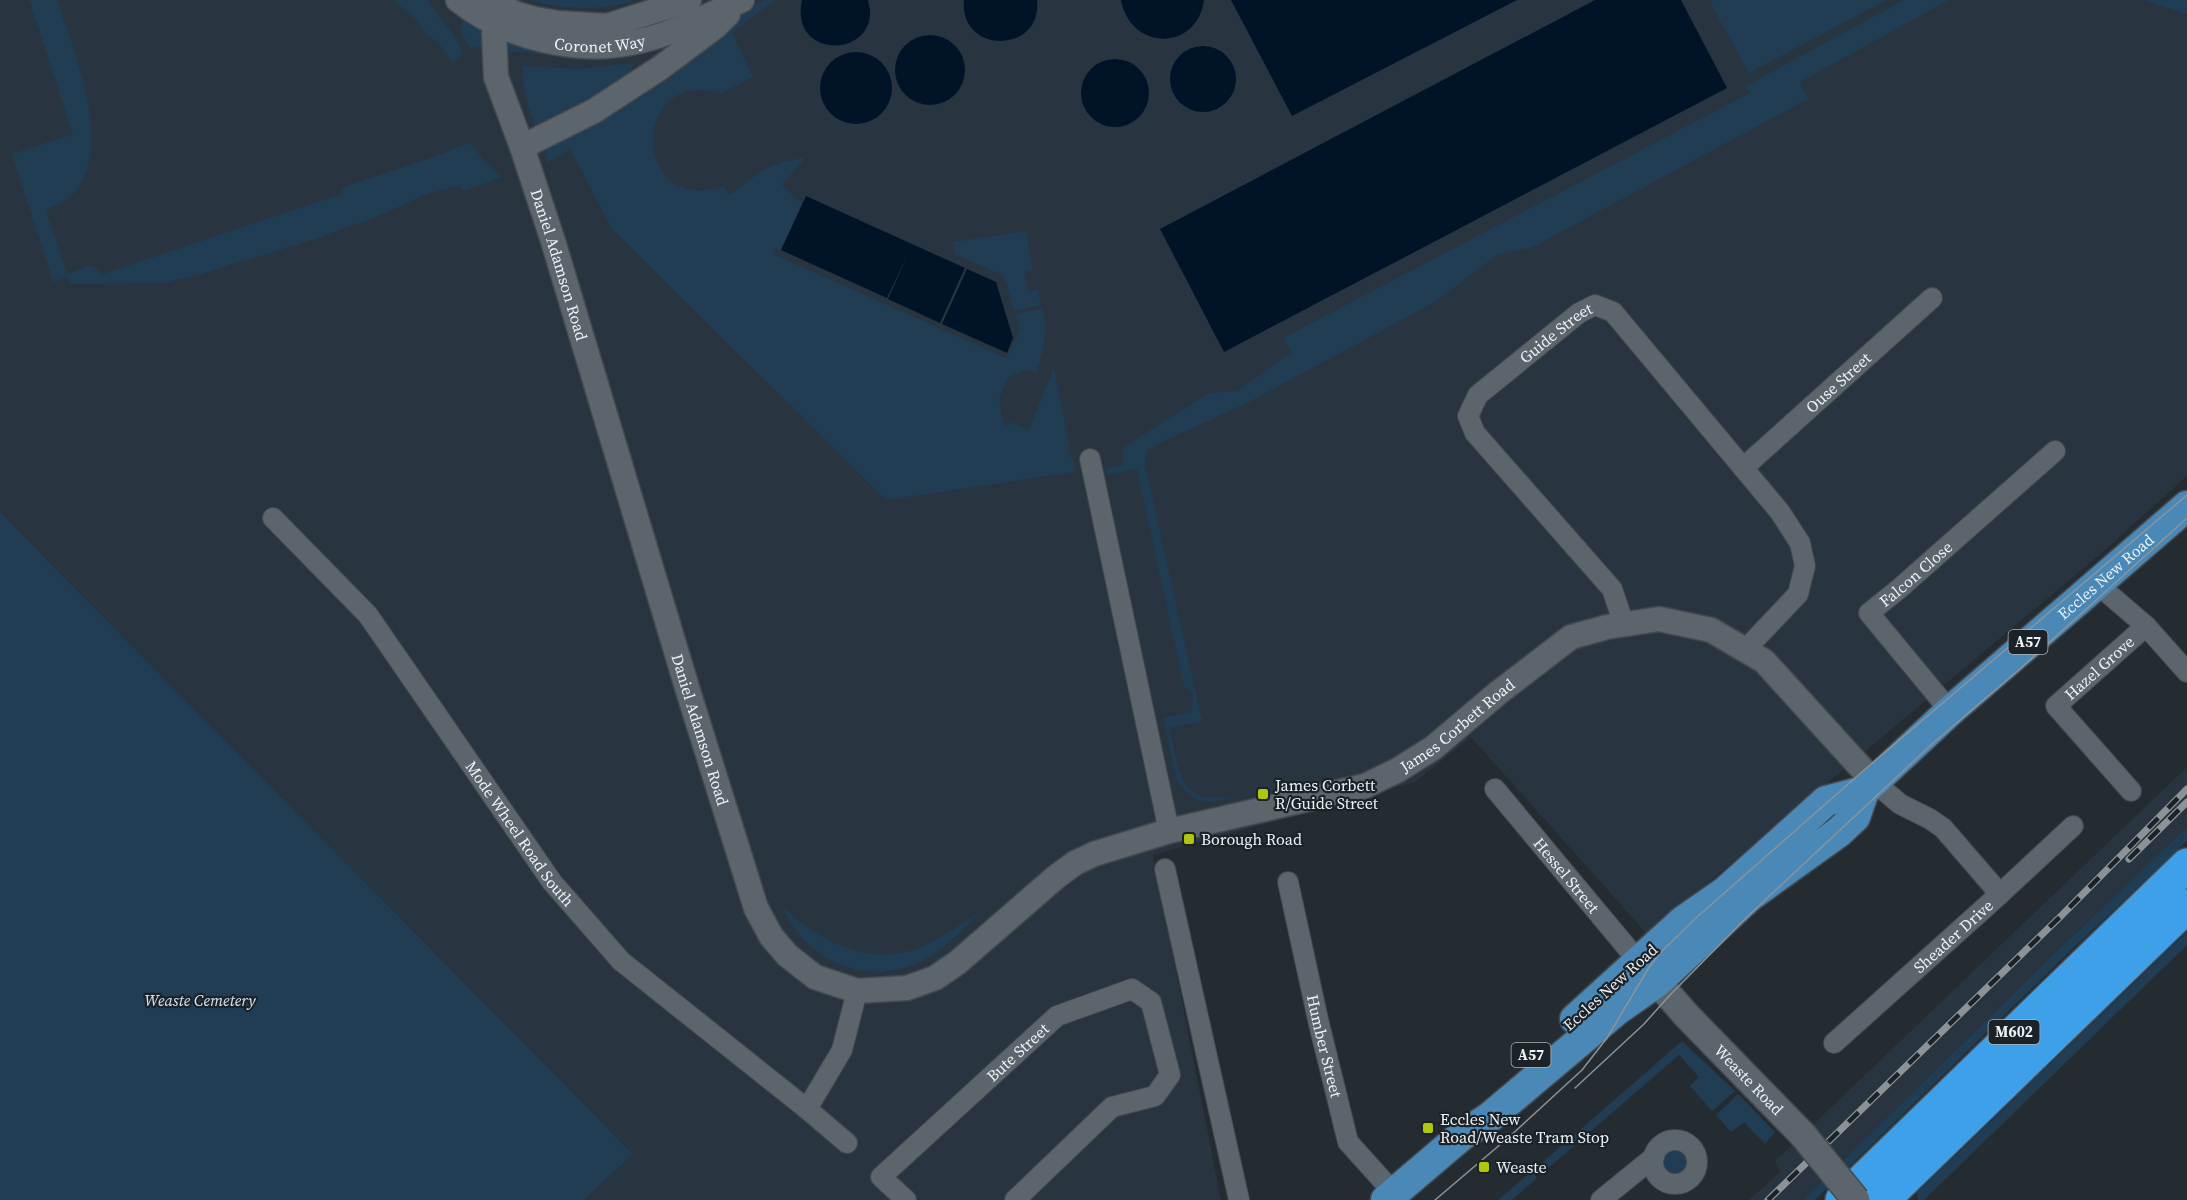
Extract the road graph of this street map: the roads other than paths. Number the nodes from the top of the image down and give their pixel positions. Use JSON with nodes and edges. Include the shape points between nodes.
{"nodes":[{"id":1,"x":458,"y":0,"type":"edge"},
{"id":2,"x":689,"y":0,"type":"edge"},
{"id":3,"x":742,"y":0,"type":"edge"},
{"id":4,"x":496,"y":11,"type":"edge"},
{"id":5,"x":607,"y":26,"type":"junction"},
{"id":6,"x":640,"y":41,"type":"junction"},
{"id":7,"x":641,"y":80,"type":"junction"},
{"id":8,"x":522,"y":147,"type":"junction"},
{"id":9,"x":1932,"y":298,"type":"dead end"},
{"id":10,"x":2055,"y":451,"type":"dead end"},
{"id":11,"x":1090,"y":459,"type":"dead end"},
{"id":12,"x":1743,"y":468,"type":"junction"},
{"id":13,"x":2187,"y":506,"type":"edge"},
{"id":14,"x":273,"y":518,"type":"dead end"},
{"id":15,"x":2096,"y":583,"type":"junction"},
{"id":16,"x":1624,"y":624,"type":"junction"},
{"id":17,"x":2146,"y":626,"type":"junction"},
{"id":18,"x":1745,"y":650,"type":"junction"},
{"id":19,"x":2187,"y":672,"type":"edge"},
{"id":20,"x":1950,"y":711,"type":"junction"},
{"id":21,"x":1495,"y":789,"type":"dead end"},
{"id":22,"x":2131,"y":791,"type":"dead end"},
{"id":23,"x":1858,"y":806,"type":"junction"},
{"id":24,"x":2073,"y":826,"type":"dead end"},
{"id":25,"x":1169,"y":831,"type":"junction"},
{"id":26,"x":2187,"y":866,"type":"edge"},
{"id":27,"x":1165,"y":869,"type":"dead end"},
{"id":28,"x":1288,"y":882,"type":"dead end"},
{"id":29,"x":2000,"y":894,"type":"junction"},
{"id":30,"x":2187,"y":906,"type":"edge"},
{"id":31,"x":1655,"y":980,"type":"junction"},
{"id":32,"x":857,"y":991,"type":"junction"},
{"id":33,"x":1834,"y":1043,"type":"dead end"},
{"id":34,"x":807,"y":1109,"type":"junction"},
{"id":35,"x":847,"y":1143,"type":"dead end"},
{"id":36,"x":1654,"y":1157,"type":"dead end"},
{"id":37,"x":1383,"y":1194,"type":"edge"},
{"id":38,"x":906,"y":1200,"type":"edge"},
{"id":39,"x":1015,"y":1200,"type":"edge"},
{"id":40,"x":1239,"y":1200,"type":"edge"},
{"id":41,"x":1601,"y":1200,"type":"edge"},
{"id":42,"x":1842,"y":1200,"type":"edge"},
{"id":43,"x":1856,"y":1200,"type":"edge"},
{"id":44,"x":1883,"y":1200,"type":"edge"}],
"edges":[{"from":1,"to":4,"type":"street","name":"Coronet Way"},
{"from":2,"to":5,"type":"street","name":"Coronet Way"},
{"from":3,"to":6,"type":"street","name":"Coronet Way"},
{"from":3,"to":7,"type":"street","via":[[715,27]]},
{"from":4,"to":5,"type":"street","name":"Coronet Way","via":[[558,23]]},
{"from":4,"to":6,"type":"street","name":"Coronet Way","via":[[556,42],[600,47]]},
{"from":4,"to":8,"type":"street","name":"Daniel Adamson Road","via":[[496,77]]},
{"from":5,"to":6,"type":"street","via":[[630,33]]},
{"from":6,"to":7,"type":"street","via":[[646,55]]},
{"from":7,"to":8,"type":"street","via":[[594,111]]},
{"from":8,"to":32,"type":"street","name":"Daniel Adamson Road","via":[[756,908],[771,936],[795,963],[825,982]]},
{"from":9,"to":12,"type":"street","name":"Ouse Street"},
{"from":10,"to":20,"type":"street","name":"Falcon Close","via":[[1869,613]]},
{"from":11,"to":25,"type":"street"},
{"from":12,"to":16,"type":"street","name":"Guide Street","via":[[1613,312],[1595,305],[1579,313],[1478,396],[1468,416],[1475,433],[1612,590]]},
{"from":12,"to":18,"type":"street","name":"Guide Street","via":[[1800,543],[1805,566],[1798,594]]},
{"from":13,"to":15,"type":"main road","name":"Eccles New Road","number":"A57"},
{"from":14,"to":34,"type":"street","name":"Mode Wheel Road South","via":[[368,615],[552,882],[621,961]]},
{"from":15,"to":17,"type":"street"},
{"from":15,"to":20,"type":"main road","name":"Eccles New Road","number":"A57"},
{"from":16,"to":18,"type":"street","name":"James Corbett Road","via":[[1659,619],[1711,630]]},
{"from":16,"to":25,"type":"street","name":"James Corbett Road","via":[[1571,637],[1433,748],[1365,786]]},
{"from":17,"to":19,"type":"street"},
{"from":17,"to":22,"type":"street","name":"Hazel Grove","via":[[2056,706]]},
{"from":18,"to":23,"type":"street","name":"James Corbett Road","via":[[1764,661]]},
{"from":20,"to":23,"type":"main road","name":"Eccles New Road","number":"A57"},
{"from":21,"to":31,"type":"street","name":"Hessel Street"},
{"from":23,"to":29,"type":"street","name":"Sheader Drive","via":[[1900,804],[1930,819],[1943,828]]},
{"from":23,"to":31,"type":"main road","via":[[1755,909]]},
{"from":23,"to":31,"type":"main road","name":"Eccles New Road","number":"A57","via":[[1826,801],[1726,891],[1688,917]]},
{"from":24,"to":29,"type":"street"},
{"from":25,"to":32,"type":"street","name":"Daniel Adamson Road","via":[[1075,863],[935,978],[907,988]]},
{"from":26,"to":42,"type":"highway","number":"M602"},
{"from":27,"to":40,"type":"street"},
{"from":28,"to":37,"type":"street","name":"Humber Street","via":[[1348,1142]]},
{"from":29,"to":33,"type":"street","name":"Sheader Drive"},
{"from":30,"to":44,"type":"highway","number":"M602"},
{"from":31,"to":37,"type":"main road","name":"Eccles New Road","via":[[1490,1117]]},
{"from":31,"to":43,"type":"main road","name":"Weaste Road","bridge":true,"via":[[1803,1135]]},
{"from":32,"to":34,"type":"street","via":[[842,1050]]},
{"from":34,"to":35,"type":"street","name":"Mode Wheel Road South"},
{"from":36,"to":41,"type":"street"},
{"from":38,"to":39,"type":"street","name":"Bute Street","via":[[881,1177],[1057,1016],[1132,989],[1150,1002],[1170,1075],[1155,1096],[1112,1107]]}]}
